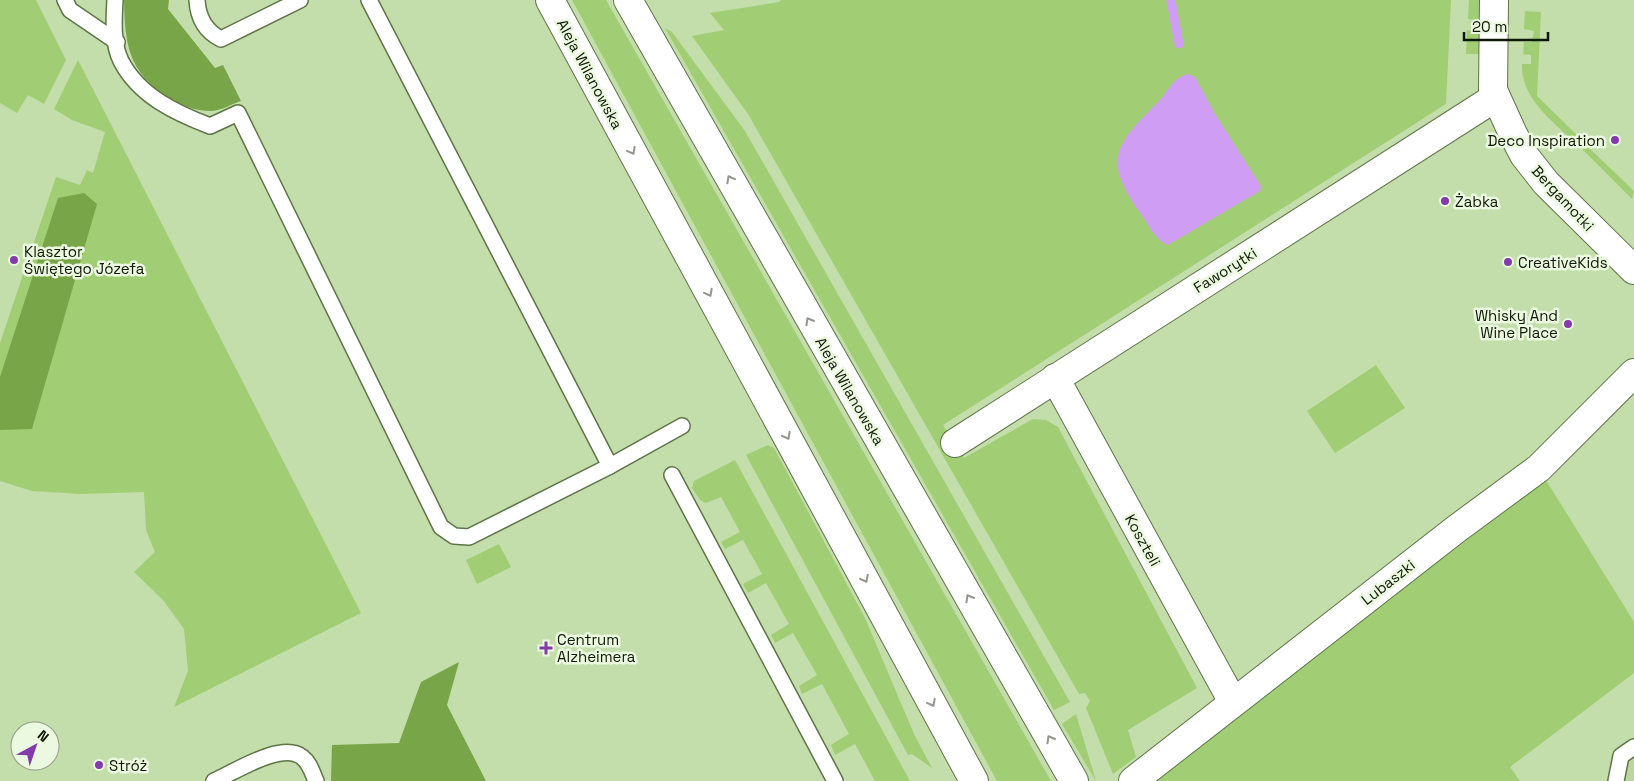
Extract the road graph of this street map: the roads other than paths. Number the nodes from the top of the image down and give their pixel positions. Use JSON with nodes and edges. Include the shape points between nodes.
{"nodes":[{"id":1,"x":65,"y":0,"type":"edge"},
{"id":2,"x":115,"y":0,"type":"edge"},
{"id":3,"x":197,"y":0,"type":"edge"},
{"id":4,"x":300,"y":0,"type":"edge"},
{"id":5,"x":369,"y":0,"type":"edge"},
{"id":6,"x":550,"y":0,"type":"edge"},
{"id":7,"x":628,"y":0,"type":"edge"},
{"id":8,"x":1494,"y":0,"type":"edge"},
{"id":9,"x":117,"y":42,"type":"junction"},
{"id":10,"x":1496,"y":97,"type":"junction"},
{"id":11,"x":1634,"y":270,"type":"edge"},
{"id":12,"x":1634,"y":373,"type":"edge"},
{"id":13,"x":1055,"y":378,"type":"junction"},
{"id":14,"x":682,"y":426,"type":"dead end"},
{"id":15,"x":954,"y":443,"type":"dead end"},
{"id":16,"x":610,"y":466,"type":"junction"},
{"id":17,"x":672,"y":475,"type":"dead end"},
{"id":18,"x":1233,"y":702,"type":"junction"},
{"id":19,"x":1634,"y":747,"type":"edge"},
{"id":20,"x":214,"y":781,"type":"edge"},
{"id":21,"x":316,"y":781,"type":"edge"},
{"id":22,"x":835,"y":781,"type":"edge"},
{"id":23,"x":974,"y":781,"type":"edge"},
{"id":24,"x":1074,"y":781,"type":"edge"},
{"id":25,"x":1133,"y":781,"type":"edge"},
{"id":26,"x":1616,"y":781,"type":"edge"}],
"edges":[{"from":1,"to":9,"type":"lane","via":[[70,10]]},
{"from":2,"to":9,"type":"lane"},
{"from":3,"to":4,"type":"lane","via":[[209,34],[221,40]]},
{"from":5,"to":16,"type":"lane"},
{"from":6,"to":23,"type":"street","name":"Aleja Wilanowska","one_way":true},
{"from":24,"to":7,"type":"street","name":"Aleja Wilanowska","one_way":true},
{"from":8,"to":10,"type":"street","name":"Bergamotki","via":[[1491,78]]},
{"from":9,"to":16,"type":"lane","via":[[121,60],[135,81],[179,114],[210,126],[238,113],[441,527],[454,536],[469,537]]},
{"from":10,"to":11,"type":"street","name":"Bergamotki","via":[[1531,165]]},
{"from":10,"to":13,"type":"street","name":"Faworytki"},
{"from":12,"to":18,"type":"street","name":"Lubaszki","via":[[1539,468]]},
{"from":13,"to":15,"type":"street","name":"Faworytki"},
{"from":13,"to":18,"type":"street","name":"Koszteli"},
{"from":14,"to":16,"type":"lane"},
{"from":17,"to":22,"type":"lane"},
{"from":18,"to":25,"type":"street","name":"Lubaszki"},
{"from":19,"to":26,"type":"lane","via":[[1621,756]]},
{"from":20,"to":21,"type":"lane","via":[[276,752],[301,756]]}]}
